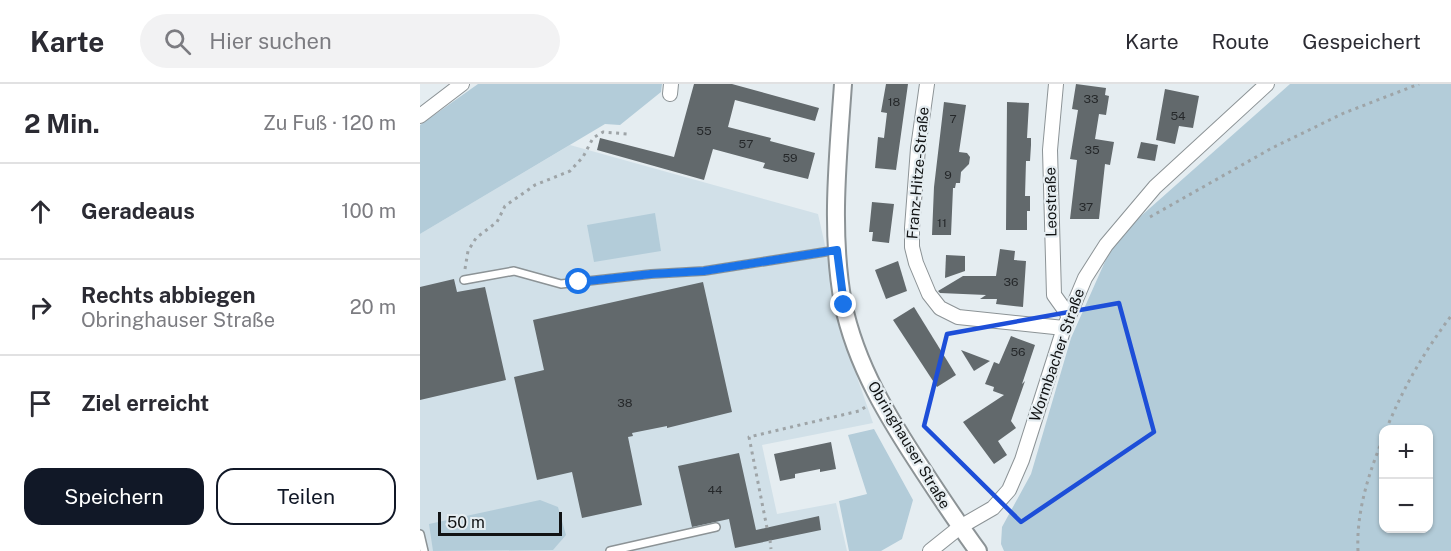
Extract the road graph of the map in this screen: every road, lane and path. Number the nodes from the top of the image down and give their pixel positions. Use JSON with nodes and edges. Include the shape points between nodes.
{"nodes":[{"id":1,"x":462,"y":84,"type":"edge"},
{"id":2,"x":843,"y":84,"type":"edge"},
{"id":3,"x":927,"y":84,"type":"edge"},
{"id":4,"x":1056,"y":84,"type":"edge"},
{"id":5,"x":1267,"y":84,"type":"edge"},
{"id":6,"x":1419,"y":84,"type":"edge"},
{"id":7,"x":420,"y":116,"type":"edge"},
{"id":8,"x":627,"y":134,"type":"dead end"},
{"id":9,"x":1146,"y":219,"type":"dead end"},
{"id":10,"x":837,"y":250,"type":"junction"},
{"id":11,"x":464,"y":280,"type":"joint"},
{"id":12,"x":1451,"y":316,"type":"edge"},
{"id":13,"x":1066,"y":322,"type":"junction"},
{"id":14,"x":877,"y":399,"type":"junction"},
{"id":15,"x":1388,"y":425,"type":"edge"},
{"id":16,"x":1379,"y":448,"type":"edge"},
{"id":17,"x":716,"y":527,"type":"dead end"},
{"id":18,"x":960,"y":527,"type":"junction"},
{"id":19,"x":767,"y":528,"type":"dead end"},
{"id":20,"x":420,"y":534,"type":"edge"},
{"id":21,"x":770,"y":540,"type":"dead end"},
{"id":22,"x":626,"y":549,"type":"edge"},
{"id":23,"x":771,"y":549,"type":"dead end"},
{"id":24,"x":424,"y":551,"type":"edge"},
{"id":25,"x":610,"y":551,"type":"edge"},
{"id":26,"x":930,"y":551,"type":"edge"},
{"id":27,"x":978,"y":551,"type":"edge"},
{"id":28,"x":1358,"y":551,"type":"edge"}],
"edges":[{"from":1,"to":7,"type":"street"},
{"from":2,"to":10,"type":"street","name":"Obringhauser Straße"},
{"from":3,"to":13,"type":"street","name":"Franz-Hitze-Straße","via":[[918,148],[912,247],[929,294],[940,308],[957,317]]},
{"from":4,"to":13,"type":"street","name":"Leostraße","via":[[1050,150],[1053,287]]},
{"from":5,"to":13,"type":"street","name":"Wormbacher Straße","via":[[1133,211],[1095,260]]},
{"from":6,"to":9,"type":"path","via":[[1344,113],[1272,148]]},
{"from":8,"to":11,"type":"path","via":[[603,132],[593,138],[570,171],[535,185],[505,206],[497,222],[476,238],[468,250]]},
{"from":10,"to":11,"type":"lane","via":[[704,271],[561,284],[514,271]]},
{"from":10,"to":14,"type":"street","name":"Obringhauser Straße","via":[[844,305],[861,363]]},
{"from":12,"to":15,"type":"path","via":[[1429,345]]},
{"from":13,"to":18,"type":"street","name":"Wormbacher Straße","via":[[1009,490],[993,508]]},
{"from":14,"to":18,"type":"street","name":"Obringhauser Straße"},
{"from":14,"to":19,"type":"path","via":[[859,411],[750,437]]},
{"from":16,"to":28,"type":"path","via":[[1356,528]]},
{"from":17,"to":22,"type":"lane"},
{"from":18,"to":26,"type":"street","name":"Wormbacher Straße"},
{"from":18,"to":27,"type":"street","name":"Obringhauser Straße"},
{"from":20,"to":24,"type":"lane"},
{"from":21,"to":23,"type":"path"},
{"from":22,"to":25,"type":"lane"}]}
